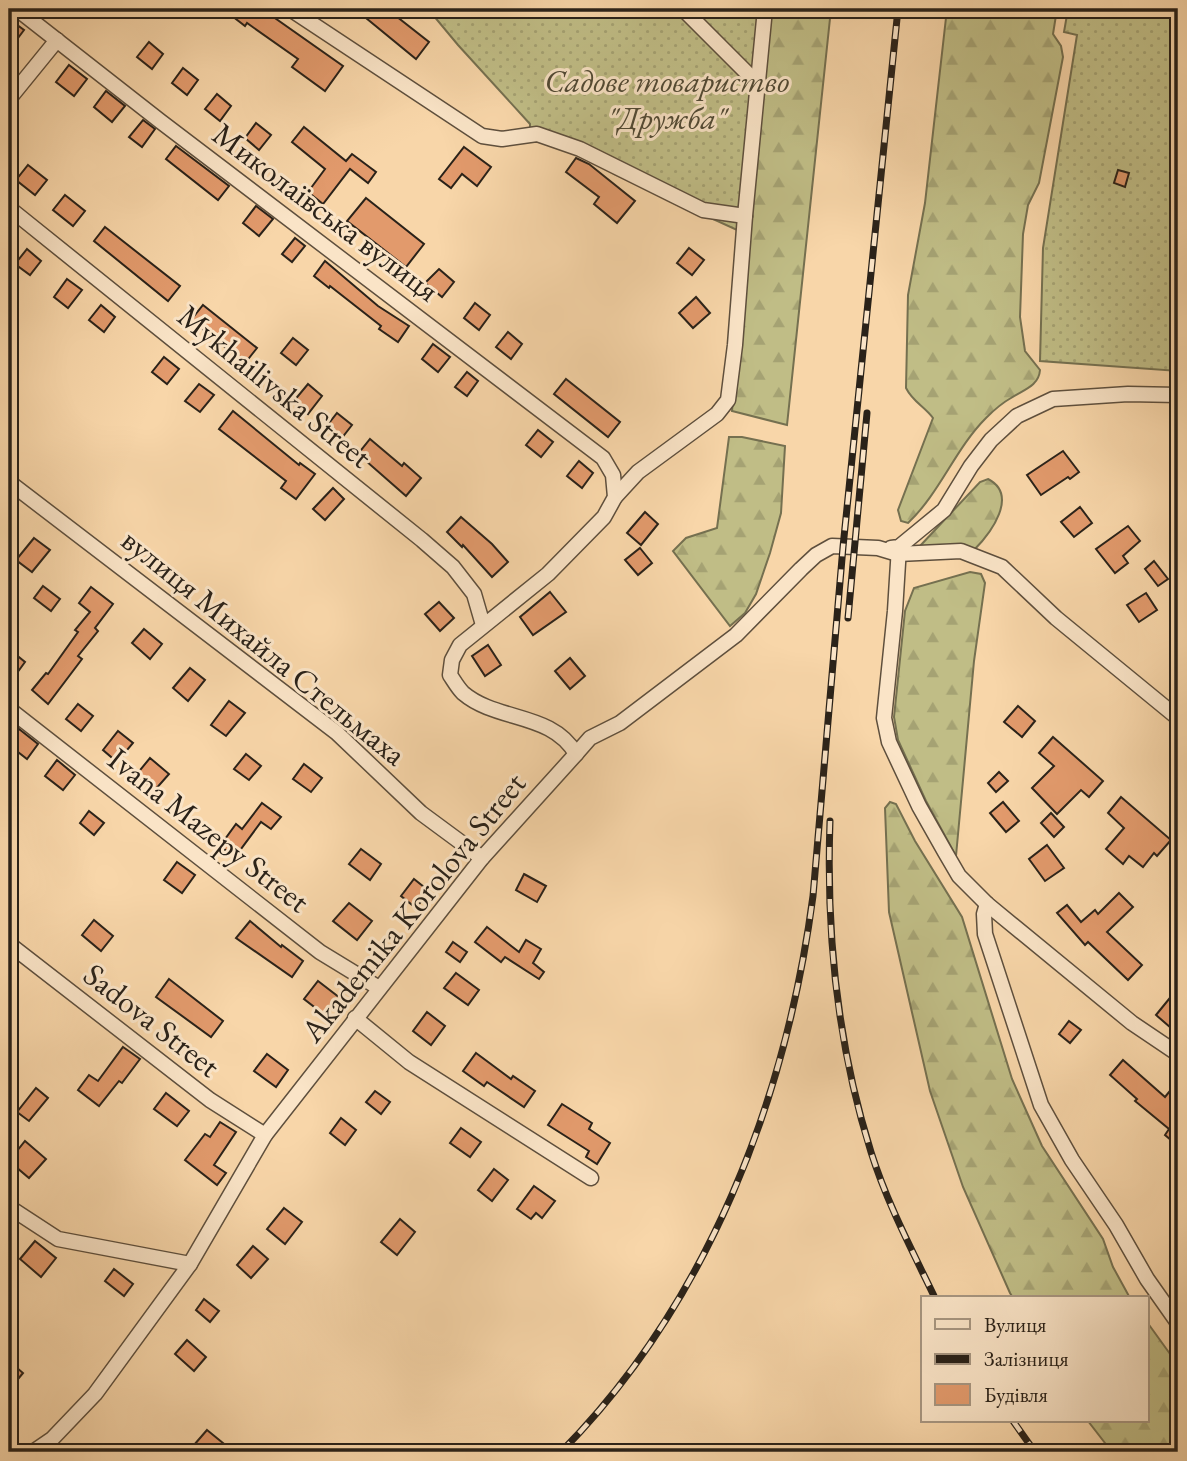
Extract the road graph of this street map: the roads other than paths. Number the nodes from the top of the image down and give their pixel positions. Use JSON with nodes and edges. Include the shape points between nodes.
{"nodes":[{"id":1,"x":17,"y":9,"type":"edge"},
{"id":2,"x":290,"y":9,"type":"edge"},
{"id":3,"x":683,"y":9,"type":"edge"},
{"id":4,"x":765,"y":9,"type":"edge"},
{"id":5,"x":57,"y":40,"type":"junction"},
{"id":6,"x":758,"y":84,"type":"junction"},
{"id":7,"x":9,"y":99,"type":"edge"},
{"id":8,"x":9,"y":208,"type":"edge"},
{"id":9,"x":745,"y":216,"type":"junction"},
{"id":10,"x":1178,"y":395,"type":"edge"},
{"id":11,"x":9,"y":482,"type":"edge"},
{"id":12,"x":615,"y":497,"type":"junction"},
{"id":13,"x":899,"y":551,"type":"junction"},
{"id":14,"x":483,"y":625,"type":"junction"},
{"id":15,"x":9,"y":709,"type":"edge"},
{"id":16,"x":1178,"y":718,"type":"edge"},
{"id":17,"x":576,"y":754,"type":"junction"},
{"id":18,"x":482,"y":858,"type":"junction"},
{"id":19,"x":988,"y":904,"type":"junction"},
{"id":20,"x":9,"y":944,"type":"edge"},
{"id":21,"x":379,"y":988,"type":"junction"},
{"id":22,"x":355,"y":1018,"type":"junction"},
{"id":23,"x":1178,"y":1054,"type":"edge"},
{"id":24,"x":265,"y":1135,"type":"junction"},
{"id":25,"x":591,"y":1178,"type":"dead end"},
{"id":26,"x":9,"y":1207,"type":"edge"},
{"id":27,"x":190,"y":1264,"type":"junction"},
{"id":28,"x":1178,"y":1323,"type":"edge"},
{"id":29,"x":33,"y":1452,"type":"edge"}],
"edges":[{"from":1,"to":5,"type":"street","name":"Миколаївська вулиця"},
{"from":2,"to":9,"type":"street","via":[[482,136],[502,139],[537,134],[580,149],[703,210]]},
{"from":3,"to":6,"type":"street"},
{"from":4,"to":6,"type":"street"},
{"from":5,"to":7,"type":"street"},
{"from":5,"to":12,"type":"street","name":"Миколаївська вулиця","via":[[603,458],[613,475]]},
{"from":6,"to":9,"type":"street"},
{"from":8,"to":14,"type":"street","name":"Mykhailivska Street","via":[[453,567],[474,594]]},
{"from":9,"to":12,"type":"street","via":[[728,400],[718,414],[638,472]]},
{"from":10,"to":13,"type":"street","via":[[1054,399],[1017,416],[991,440],[944,510]]},
{"from":11,"to":18,"type":"street","name":"вулиця Михайла Стельмаха","via":[[337,733],[421,813]]},
{"from":12,"to":14,"type":"street","via":[[604,517],[548,574]]},
{"from":13,"to":16,"type":"street","name":"Akademika Korolova Street","via":[[961,551],[1002,567],[1056,618]]},
{"from":13,"to":17,"type":"street","name":"Akademika Korolova Street","via":[[832,546],[816,555],[736,635],[620,723],[590,738]]},
{"from":13,"to":19,"type":"street","via":[[884,718],[890,742],[944,852],[959,876]]},
{"from":14,"to":17,"type":"street","via":[[460,645],[450,676],[462,692],[480,704],[550,727]]},
{"from":15,"to":21,"type":"street","name":"Ivana Mazepy Street","via":[[320,952]]},
{"from":17,"to":18,"type":"street","name":"Akademika Korolova Street"},
{"from":18,"to":21,"type":"street","name":"Akademika Korolova Street"},
{"from":19,"to":23,"type":"street","via":[[1132,1023]]},
{"from":19,"to":28,"type":"street","via":[[985,934],[1041,1105]]},
{"from":20,"to":24,"type":"street","name":"Sadova Street","via":[[210,1100]]},
{"from":21,"to":22,"type":"street","name":"Akademika Korolova Street"},
{"from":22,"to":24,"type":"street","name":"Akademika Korolova Street"},
{"from":22,"to":25,"type":"street","via":[[430,1077]]},
{"from":24,"to":27,"type":"street","name":"Akademika Korolova Street"},
{"from":26,"to":27,"type":"street","via":[[58,1240]]},
{"from":27,"to":29,"type":"street","name":"Akademika Korolova Street","via":[[95,1394]]}]}
